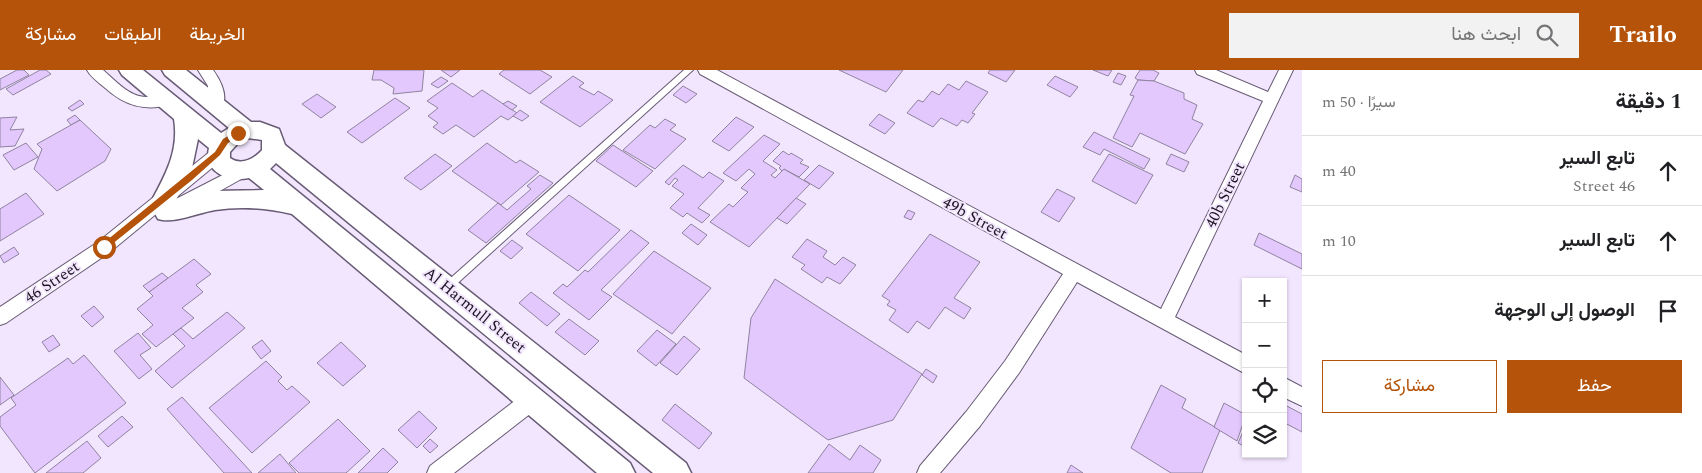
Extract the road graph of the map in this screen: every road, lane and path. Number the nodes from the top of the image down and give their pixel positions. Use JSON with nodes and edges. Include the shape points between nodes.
{"nodes":[{"id":1,"x":94,"y":70,"type":"edge"},
{"id":2,"x":129,"y":70,"type":"edge"},
{"id":3,"x":172,"y":70,"type":"edge"},
{"id":4,"x":205,"y":70,"type":"edge"},
{"id":5,"x":689,"y":70,"type":"edge"},
{"id":6,"x":705,"y":70,"type":"edge"},
{"id":7,"x":1202,"y":70,"type":"edge"},
{"id":8,"x":1286,"y":70,"type":"edge"},
{"id":9,"x":1272,"y":99,"type":"junction"},
{"id":10,"x":167,"y":100,"type":"junction"},
{"id":11,"x":216,"y":106,"type":"junction"},
{"id":12,"x":184,"y":116,"type":"junction"},
{"id":13,"x":246,"y":130,"type":"junction"},
{"id":14,"x":274,"y":149,"type":"junction"},
{"id":15,"x":219,"y":150,"type":"junction"},
{"id":16,"x":250,"y":169,"type":"junction"},
{"id":17,"x":166,"y":205,"type":"junction"},
{"id":18,"x":300,"y":208,"type":"junction"},
{"id":19,"x":1074,"y":272,"type":"junction"},
{"id":20,"x":447,"y":287,"type":"junction"},
{"id":21,"x":0,"y":317,"type":"edge"},
{"id":22,"x":1164,"y":320,"type":"junction"},
{"id":23,"x":1242,"y":364,"type":"edge"},
{"id":24,"x":1287,"y":388,"type":"edge"},
{"id":25,"x":1302,"y":397,"type":"edge"},
{"id":26,"x":532,"y":400,"type":"junction"},
{"id":27,"x":436,"y":473,"type":"edge"},
{"id":28,"x":620,"y":473,"type":"edge"},
{"id":29,"x":676,"y":473,"type":"edge"},
{"id":30,"x":928,"y":473,"type":"edge"}],
"edges":[{"from":1,"to":10,"type":"street","via":[[132,101],[152,104]]},
{"from":2,"to":10,"type":"street"},
{"from":3,"to":11,"type":"street"},
{"from":4,"to":11,"type":"street","via":[[214,82]]},
{"from":5,"to":20,"type":"lane"},
{"from":6,"to":19,"type":"street","name":"49b Street"},
{"from":7,"to":9,"type":"street"},
{"from":8,"to":9,"type":"street","name":"40b Street"},
{"from":9,"to":22,"type":"street","name":"40b Street"},
{"from":10,"to":12,"type":"street"},
{"from":11,"to":13,"type":"street"},
{"from":12,"to":15,"type":"street"},
{"from":12,"to":17,"type":"street","via":[[188,140],[186,154]]},
{"from":13,"to":14,"type":"street","via":[[260,130],[271,135]]},
{"from":13,"to":15,"type":"street","via":[[231,136]]},
{"from":14,"to":16,"type":"street","via":[[264,161]]},
{"from":14,"to":20,"type":"street","name":"Al Harmull Street"},
{"from":15,"to":16,"type":"street","via":[[219,162],[227,168]]},
{"from":15,"to":17,"type":"street","name":"46 Street"},
{"from":16,"to":17,"type":"street","name":"46 Street"},
{"from":16,"to":18,"type":"street","name":"Al Harmull Street"},
{"from":17,"to":18,"type":"street","via":[[227,198],[266,199]]},
{"from":17,"to":21,"type":"street","name":"46 Street"},
{"from":18,"to":26,"type":"street","name":"Al Harmull Street"},
{"from":19,"to":22,"type":"street","name":"49b Street"},
{"from":19,"to":30,"type":"street","via":[[1012,367]]},
{"from":20,"to":29,"type":"street","name":"Al Harmull Street"},
{"from":22,"to":23,"type":"street","name":"49b Street"},
{"from":24,"to":25,"type":"street"},
{"from":26,"to":27,"type":"street"},
{"from":26,"to":28,"type":"street","name":"Al Harmull Street"}]}
